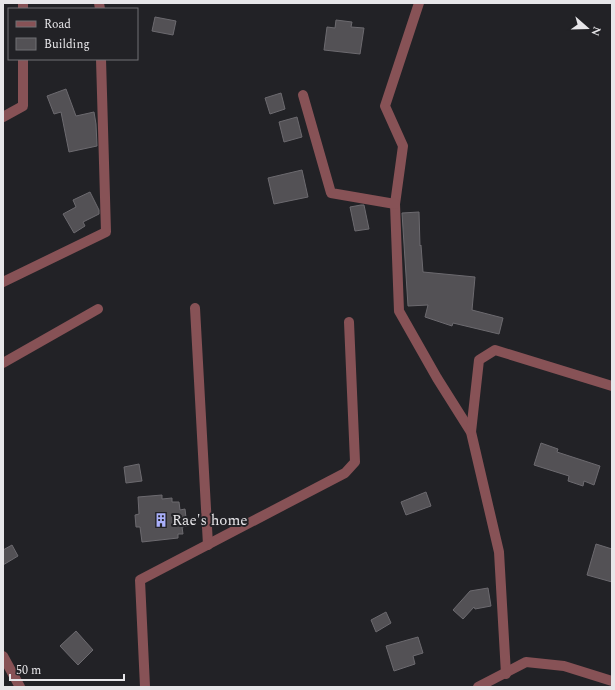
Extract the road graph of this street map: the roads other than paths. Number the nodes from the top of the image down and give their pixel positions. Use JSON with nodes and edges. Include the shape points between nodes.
{"nodes":[{"id":1,"x":420,"y":3,"type":"edge"},
{"id":2,"x":23,"y":60,"type":"edge"},
{"id":3,"x":101,"y":60,"type":"edge"},
{"id":4,"x":303,"y":95,"type":"dead end"},
{"id":5,"x":3,"y":117,"type":"edge"},
{"id":6,"x":395,"y":204,"type":"junction"},
{"id":7,"x":3,"y":282,"type":"edge"},
{"id":8,"x":195,"y":308,"type":"dead end"},
{"id":9,"x":98,"y":309,"type":"dead end"},
{"id":10,"x":349,"y":322,"type":"dead end"},
{"id":11,"x":3,"y":363,"type":"edge"},
{"id":12,"x":612,"y":386,"type":"edge"},
{"id":13,"x":471,"y":432,"type":"junction"},
{"id":14,"x":208,"y":544,"type":"junction"},
{"id":15,"x":3,"y":656,"type":"edge"},
{"id":16,"x":506,"y":674,"type":"junction"},
{"id":17,"x":612,"y":681,"type":"edge"},
{"id":18,"x":20,"y":687,"type":"edge"},
{"id":19,"x":145,"y":687,"type":"edge"},
{"id":20,"x":478,"y":687,"type":"edge"}],
"edges":[{"from":1,"to":6,"type":"street","via":[[385,106],[403,146]]},
{"from":2,"to":5,"type":"street","via":[[23,106]]},
{"from":3,"to":7,"type":"street","via":[[106,232]]},
{"from":4,"to":6,"type":"street","via":[[331,193]]},
{"from":6,"to":13,"type":"street","via":[[399,311]]},
{"from":8,"to":14,"type":"street"},
{"from":9,"to":11,"type":"street"},
{"from":10,"to":14,"type":"street","via":[[355,462],[345,473]]},
{"from":12,"to":13,"type":"street","via":[[495,350],[479,360]]},
{"from":13,"to":16,"type":"street","via":[[499,552]]},
{"from":14,"to":19,"type":"street","via":[[140,580]]},
{"from":15,"to":18,"type":"street"},
{"from":16,"to":17,"type":"street","via":[[526,662],[564,666]]},
{"from":16,"to":20,"type":"street"}]}
